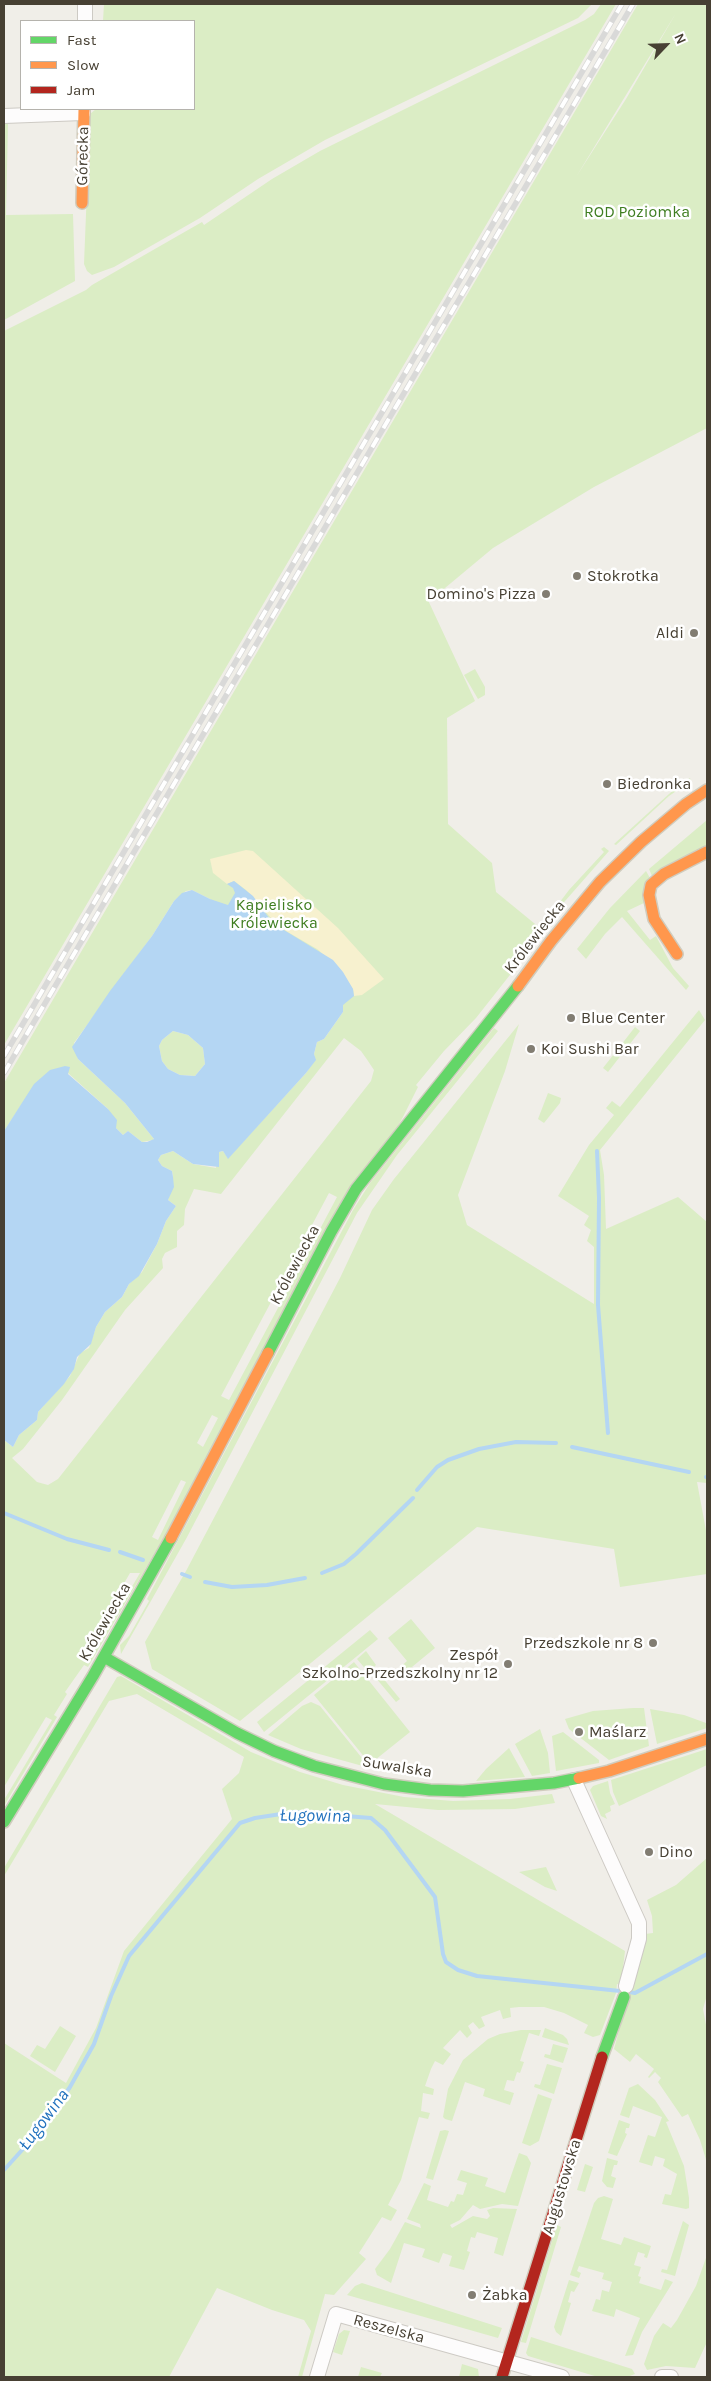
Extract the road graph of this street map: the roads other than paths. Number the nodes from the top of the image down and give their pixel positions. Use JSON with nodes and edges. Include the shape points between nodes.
{"nodes":[{"id":1,"x":85,"y":4,"type":"edge"},
{"id":2,"x":85,"y":20,"type":"edge"},
{"id":3,"x":84,"y":111,"type":"edge"},
{"id":4,"x":4,"y":116,"type":"edge"},
{"id":5,"x":82,"y":203,"type":"dead end"},
{"id":6,"x":707,"y":790,"type":"edge"},
{"id":7,"x":707,"y":852,"type":"edge"},
{"id":8,"x":677,"y":954,"type":"dead end"},
{"id":9,"x":104,"y":1657,"type":"junction"},
{"id":10,"x":707,"y":1739,"type":"edge"},
{"id":11,"x":574,"y":1780,"type":"junction"},
{"id":12,"x":4,"y":1822,"type":"edge"},
{"id":13,"x":625,"y":1992,"type":"joint"},
{"id":14,"x":507,"y":2362,"type":"junction"},
{"id":15,"x":317,"y":2377,"type":"edge"},
{"id":16,"x":502,"y":2377,"type":"edge"},
{"id":17,"x":562,"y":2377,"type":"edge"},
{"id":18,"x":662,"y":2377,"type":"edge"},
{"id":19,"x":671,"y":2377,"type":"edge"}],
"edges":[{"from":1,"to":2,"type":"street"},
{"from":3,"to":4,"type":"street"},
{"from":3,"to":5,"type":"street","name":"Górecka"},
{"from":6,"to":9,"type":"street","name":"Królewiecka","via":[[656,830],[600,882],[356,1189],[182,1518]]},
{"from":7,"to":8,"type":"street","via":[[656,879],[651,885],[651,908],[659,929]]},
{"from":9,"to":11,"type":"street","name":"Suwalska","via":[[237,1733],[274,1751],[344,1775],[384,1784],[463,1791]]},
{"from":9,"to":12,"type":"street","name":"Królewiecka"},
{"from":10,"to":11,"type":"street","name":"Suwalska"},
{"from":11,"to":13,"type":"street","name":"Augustowska","via":[[640,1923]]},
{"from":13,"to":14,"type":"street","name":"Augustowska"},
{"from":14,"to":15,"type":"street","name":"Reszelska","via":[[336,2314]]},
{"from":14,"to":16,"type":"street","name":"Augustowska"},
{"from":14,"to":17,"type":"street"},
{"from":18,"to":19,"type":"street"}]}
